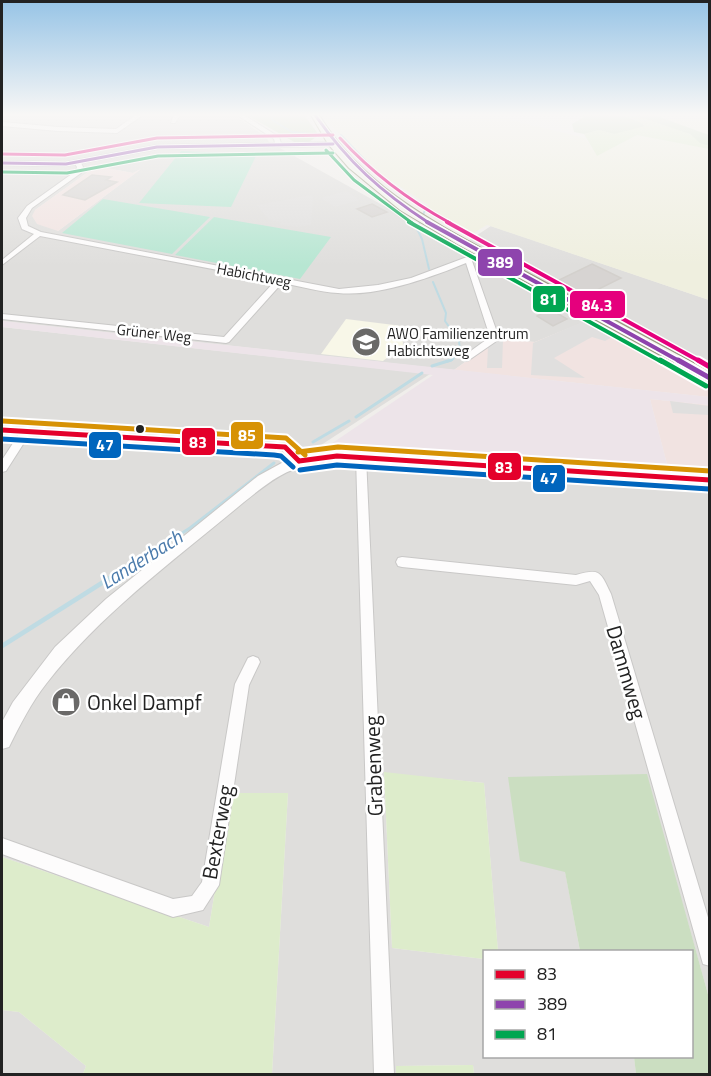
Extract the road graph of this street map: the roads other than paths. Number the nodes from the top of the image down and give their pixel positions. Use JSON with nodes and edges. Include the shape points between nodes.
{"nodes":[{"id":1,"x":79,"y":165,"type":"edge"},
{"id":2,"x":353,"y":165,"type":"edge"},
{"id":3,"x":39,"y":234,"type":"junction"},
{"id":4,"x":483,"y":253,"type":"junction"},
{"id":5,"x":5,"y":256,"type":"edge"},
{"id":6,"x":466,"y":260,"type":"junction"},
{"id":7,"x":2,"y":263,"type":"edge"},
{"id":8,"x":281,"y":279,"type":"junction"},
{"id":9,"x":2,"y":317,"type":"edge"},
{"id":10,"x":466,"y":358,"type":"dead end"},
{"id":11,"x":710,"y":378,"type":"edge"},
{"id":12,"x":2,"y":430,"type":"edge"},
{"id":13,"x":26,"y":432,"type":"junction"},
{"id":14,"x":361,"y":457,"type":"junction"},
{"id":15,"x":299,"y":461,"type":"junction"},
{"id":16,"x":2,"y":468,"type":"edge"},
{"id":17,"x":710,"y":480,"type":"edge"},
{"id":18,"x":402,"y":562,"type":"dead end"},
{"id":19,"x":253,"y":662,"type":"dead end"},
{"id":20,"x":2,"y":740,"type":"edge"},
{"id":21,"x":2,"y":846,"type":"edge"},
{"id":22,"x":710,"y":957,"type":"edge"},
{"id":23,"x":384,"y":1074,"type":"edge"}],
"edges":[{"from":1,"to":3,"type":"street","via":[[79,172],[29,207],[22,218],[25,227]]},
{"from":2,"to":4,"type":"main road","via":[[414,214]]},
{"from":3,"to":5,"type":"street"},
{"from":3,"to":8,"type":"street","name":"Habichtweg"},
{"from":4,"to":6,"type":"street","name":"Habichtweg"},
{"from":4,"to":11,"type":"main road"},
{"from":5,"to":7,"type":"street"},
{"from":6,"to":8,"type":"street","name":"Habichtweg","via":[[410,282],[376,289],[327,289]]},
{"from":6,"to":10,"type":"street","via":[[495,338]]},
{"from":8,"to":9,"type":"street","name":"Grüner Weg","via":[[226,340]]},
{"from":12,"to":13,"type":"street"},
{"from":13,"to":15,"type":"street","via":[[285,447]]},
{"from":13,"to":16,"type":"street"},
{"from":14,"to":15,"type":"street"},
{"from":14,"to":17,"type":"street"},
{"from":14,"to":23,"type":"street","name":"Grabenweg"},
{"from":15,"to":20,"type":"street","via":[[261,482],[96,615],[35,683]]},
{"from":18,"to":22,"type":"street","name":"Dammweg","via":[[576,580],[593,574],[605,594]]},
{"from":19,"to":21,"type":"street","name":"Bexterweg","via":[[242,684],[210,885],[197,904],[173,908]]}]}
